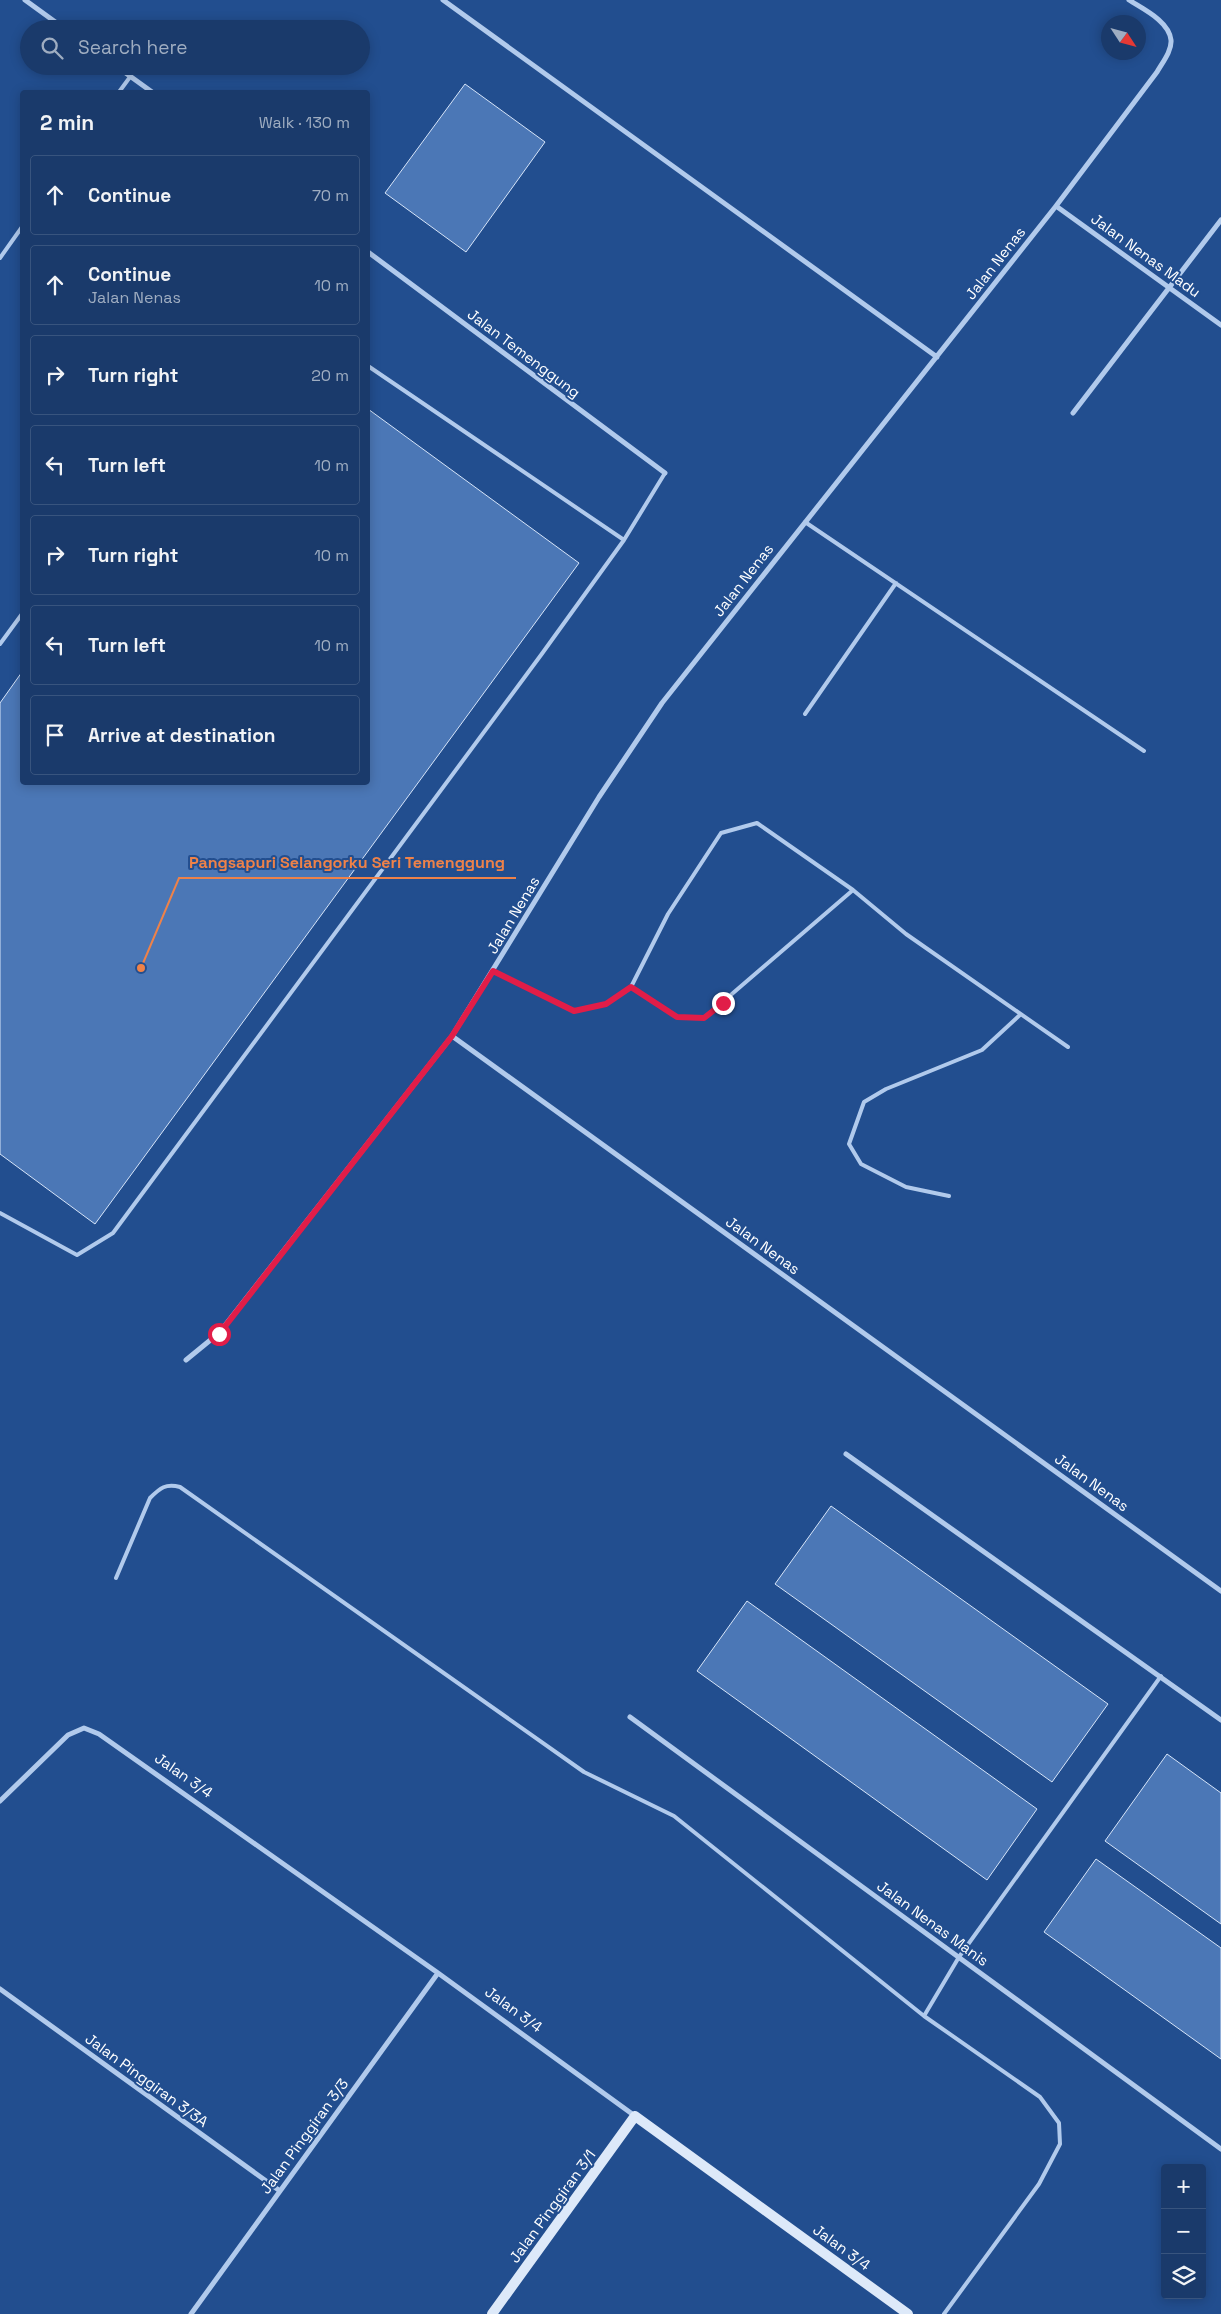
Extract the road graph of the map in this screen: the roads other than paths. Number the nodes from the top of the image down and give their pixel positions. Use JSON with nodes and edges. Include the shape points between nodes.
{"nodes":[{"id":1,"x":25,"y":0,"type":"edge"},
{"id":2,"x":443,"y":0,"type":"edge"},
{"id":3,"x":1129,"y":0,"type":"edge"},
{"id":4,"x":53,"y":20,"type":"edge"},
{"id":5,"x":127,"y":75,"type":"edge"},
{"id":6,"x":130,"y":77,"type":"junction"},
{"id":7,"x":120,"y":90,"type":"edge"},
{"id":8,"x":149,"y":90,"type":"edge"},
{"id":9,"x":1056,"y":206,"type":"junction"},
{"id":10,"x":1221,"y":220,"type":"edge"},
{"id":11,"x":20,"y":230,"type":"edge"},
{"id":12,"x":370,"y":253,"type":"edge"},
{"id":13,"x":0,"y":258,"type":"edge"},
{"id":14,"x":1169,"y":287,"type":"junction"},
{"id":15,"x":1221,"y":325,"type":"edge"},
{"id":16,"x":937,"y":357,"type":"junction"},
{"id":17,"x":370,"y":367,"type":"edge"},
{"id":18,"x":1073,"y":413,"type":"dead end"},
{"id":19,"x":665,"y":473,"type":"joint"},
{"id":20,"x":805,"y":522,"type":"junction"},
{"id":21,"x":624,"y":540,"type":"junction"},
{"id":22,"x":896,"y":583,"type":"junction"},
{"id":23,"x":20,"y":617,"type":"edge"},
{"id":24,"x":0,"y":644,"type":"edge"},
{"id":25,"x":805,"y":714,"type":"dead end"},
{"id":26,"x":1144,"y":751,"type":"dead end"},
{"id":27,"x":853,"y":890,"type":"junction"},
{"id":28,"x":493,"y":971,"type":"junction"},
{"id":29,"x":631,"y":987,"type":"junction"},
{"id":30,"x":1021,"y":1014,"type":"junction"},
{"id":31,"x":452,"y":1036,"type":"junction"},
{"id":32,"x":1068,"y":1047,"type":"dead end"},
{"id":33,"x":949,"y":1196,"type":"dead end"},
{"id":34,"x":0,"y":1213,"type":"edge"},
{"id":35,"x":186,"y":1360,"type":"dead end"},
{"id":36,"x":846,"y":1454,"type":"dead end"},
{"id":37,"x":116,"y":1578,"type":"dead end"},
{"id":38,"x":1221,"y":1591,"type":"edge"},
{"id":39,"x":1161,"y":1676,"type":"junction"},
{"id":40,"x":630,"y":1716,"type":"dead end"},
{"id":41,"x":1221,"y":1720,"type":"edge"},
{"id":42,"x":0,"y":1801,"type":"edge"},
{"id":43,"x":959,"y":1957,"type":"junction"},
{"id":44,"x":438,"y":1973,"type":"junction"},
{"id":45,"x":0,"y":1989,"type":"edge"},
{"id":46,"x":924,"y":2016,"type":"junction"},
{"id":47,"x":635,"y":2116,"type":"junction"},
{"id":48,"x":1221,"y":2148,"type":"edge"},
{"id":49,"x":280,"y":2191,"type":"junction"},
{"id":50,"x":901,"y":2312,"type":"edge"},
{"id":51,"x":191,"y":2314,"type":"edge"},
{"id":52,"x":492,"y":2314,"type":"edge"},
{"id":53,"x":944,"y":2314,"type":"edge"}],
"edges":[{"from":1,"to":4,"type":"street"},
{"from":2,"to":16,"type":"street"},
{"from":3,"to":9,"type":"street","name":"Jalan Nenas","via":[[1162,23],[1171,39],[1169,52]]},
{"from":5,"to":6,"type":"street"},
{"from":6,"to":7,"type":"lane"},
{"from":6,"to":8,"type":"street"},
{"from":9,"to":14,"type":"street","name":"Jalan Nenas Madu"},
{"from":9,"to":16,"type":"street","name":"Jalan Nenas"},
{"from":10,"to":14,"type":"street"},
{"from":11,"to":13,"type":"lane"},
{"from":12,"to":19,"type":"street","name":"Jalan Temenggung"},
{"from":14,"to":15,"type":"street","name":"Jalan Nenas Madu"},
{"from":14,"to":18,"type":"street"},
{"from":16,"to":20,"type":"street","name":"Jalan Nenas"},
{"from":17,"to":21,"type":"lane"},
{"from":19,"to":21,"type":"lane"},
{"from":20,"to":22,"type":"lane"},
{"from":20,"to":28,"type":"street","name":"Jalan Nenas","via":[[662,703]]},
{"from":21,"to":34,"type":"lane","via":[[114,1233],[77,1255]]},
{"from":22,"to":25,"type":"lane"},
{"from":22,"to":26,"type":"lane"},
{"from":23,"to":24,"type":"lane"},
{"from":27,"to":29,"type":"lane","via":[[704,1018],[677,1017]]},
{"from":27,"to":29,"type":"lane","via":[[757,823],[721,833],[668,914]]},
{"from":27,"to":30,"type":"lane","via":[[906,934]]},
{"from":28,"to":29,"type":"lane","via":[[574,1011],[606,1004]]},
{"from":28,"to":31,"type":"street","name":"Jalan Nenas"},
{"from":30,"to":32,"type":"lane"},
{"from":30,"to":33,"type":"lane","via":[[982,1050],[886,1089],[864,1102],[849,1144],[861,1164],[906,1188]]},
{"from":31,"to":35,"type":"street","via":[[219,1334]]},
{"from":31,"to":38,"type":"street","name":"Jalan Nenas"},
{"from":36,"to":39,"type":"street"},
{"from":37,"to":46,"type":"lane","via":[[150,1498],[170,1484],[180,1487],[584,1772],[674,1816]]},
{"from":39,"to":41,"type":"street"},
{"from":39,"to":43,"type":"lane"},
{"from":40,"to":43,"type":"street","name":"Jalan Nenas Manis"},
{"from":42,"to":44,"type":"street","name":"Jalan 3/4","via":[[68,1735],[84,1728],[99,1734]]},
{"from":43,"to":46,"type":"lane"},
{"from":43,"to":48,"type":"street","name":"Jalan Nenas Manis"},
{"from":44,"to":47,"type":"street","name":"Jalan 3/4"},
{"from":44,"to":49,"type":"street","name":"Jalan Pinggiran 3/3"},
{"from":45,"to":49,"type":"street","name":"Jalan Pinggiran 3/3A"},
{"from":46,"to":53,"type":"lane","via":[[1040,2097],[1059,2123],[1060,2144],[1038,2184]]},
{"from":47,"to":50,"type":"street","name":"Jalan 3/4"},
{"from":47,"to":52,"type":"street","name":"Jalan Pinggiran 3/1"},
{"from":49,"to":51,"type":"street","name":"Jalan Pinggiran 3/3"}]}
